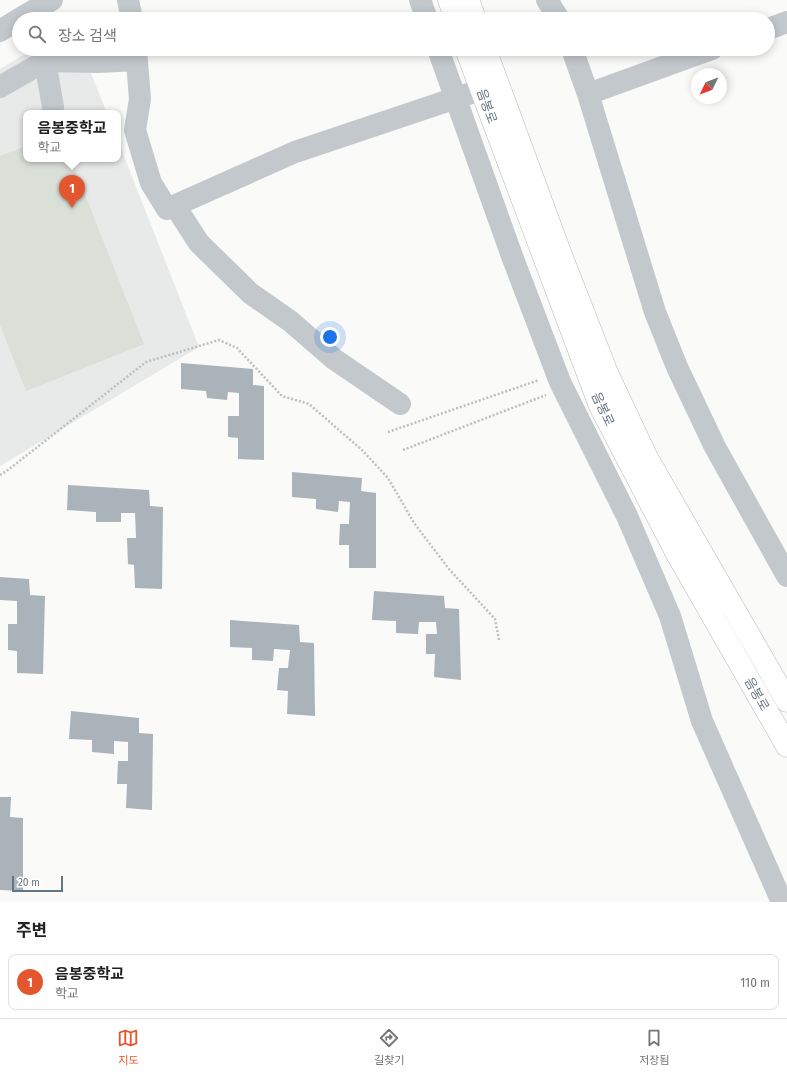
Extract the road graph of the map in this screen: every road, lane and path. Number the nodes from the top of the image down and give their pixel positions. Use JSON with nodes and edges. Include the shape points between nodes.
{"nodes":[{"id":1,"x":52,"y":0,"type":"edge"},
{"id":2,"x":128,"y":0,"type":"edge"},
{"id":3,"x":420,"y":0,"type":"edge"},
{"id":4,"x":449,"y":0,"type":"edge"},
{"id":5,"x":468,"y":0,"type":"edge"},
{"id":6,"x":547,"y":0,"type":"edge"},
{"id":7,"x":31,"y":12,"type":"edge"},
{"id":8,"x":131,"y":12,"type":"edge"},
{"id":9,"x":424,"y":12,"type":"edge"},
{"id":10,"x":453,"y":12,"type":"edge"},
{"id":11,"x":472,"y":12,"type":"edge"},
{"id":12,"x":555,"y":12,"type":"edge"},
{"id":13,"x":787,"y":22,"type":"edge"},
{"id":14,"x":12,"y":23,"type":"edge"},
{"id":15,"x":775,"y":26,"type":"edge"},
{"id":16,"x":0,"y":31,"type":"edge"},
{"id":17,"x":128,"y":56,"type":"edge"},
{"id":18,"x":137,"y":56,"type":"edge"},
{"id":19,"x":440,"y":56,"type":"edge"},
{"id":20,"x":468,"y":56,"type":"edge"},
{"id":21,"x":488,"y":56,"type":"edge"},
{"id":22,"x":574,"y":56,"type":"edge"},
{"id":23,"x":693,"y":56,"type":"edge"},
{"id":24,"x":45,"y":61,"type":"junction"},
{"id":25,"x":0,"y":87,"type":"edge"},
{"id":26,"x":480,"y":90,"type":"junction"},
{"id":27,"x":588,"y":94,"type":"junction"},
{"id":28,"x":455,"y":99,"type":"junction"},
{"id":29,"x":53,"y":107,"type":"dead end"},
{"id":30,"x":175,"y":206,"type":"junction"},
{"id":31,"x":560,"y":381,"type":"junction"},
{"id":32,"x":400,"y":404,"type":"dead end"},
{"id":33,"x":388,"y":432,"type":"dead end"},
{"id":34,"x":403,"y":450,"type":"dead end"},
{"id":35,"x":0,"y":475,"type":"edge"},
{"id":36,"x":787,"y":576,"type":"edge"},
{"id":37,"x":499,"y":640,"type":"dead end"},
{"id":38,"x":787,"y":701,"type":"edge"},
{"id":39,"x":787,"y":746,"type":"edge"},
{"id":40,"x":782,"y":902,"type":"edge"}],
"edges":[{"from":1,"to":7,"type":"street"},
{"from":2,"to":8,"type":"street"},
{"from":3,"to":9,"type":"street"},
{"from":4,"to":10,"type":"main road"},
{"from":5,"to":11,"type":"main road"},
{"from":6,"to":12,"type":"street"},
{"from":13,"to":15,"type":"street"},
{"from":14,"to":16,"type":"street"},
{"from":17,"to":24,"type":"street","via":[[99,62]]},
{"from":18,"to":30,"type":"street","via":[[140,99],[135,130],[151,183],[167,209]]},
{"from":19,"to":28,"type":"street"},
{"from":20,"to":26,"type":"main road","name":"음봉로"},
{"from":21,"to":38,"type":"main road","name":"음봉로","via":[[607,373],[647,458]]},
{"from":22,"to":27,"type":"street"},
{"from":23,"to":27,"type":"street"},
{"from":24,"to":25,"type":"street"},
{"from":24,"to":29,"type":"street"},
{"from":26,"to":28,"type":"street"},
{"from":26,"to":39,"type":"main road","name":"음봉로","via":[[600,406],[676,552]]},
{"from":27,"to":36,"type":"street","via":[[655,312],[677,367],[715,447]]},
{"from":28,"to":30,"type":"street","via":[[296,152]]},
{"from":28,"to":31,"type":"street"},
{"from":30,"to":32,"type":"street","via":[[199,243],[250,293],[290,321],[334,359]]},
{"from":31,"to":33,"type":"path"},
{"from":31,"to":34,"type":"path"},
{"from":31,"to":40,"type":"street","via":[[630,523],[670,616],[702,721]]},
{"from":35,"to":37,"type":"path","via":[[146,362],[219,340],[237,348],[282,396],[309,404],[383,472],[418,528],[449,568],[495,619]]}]}
